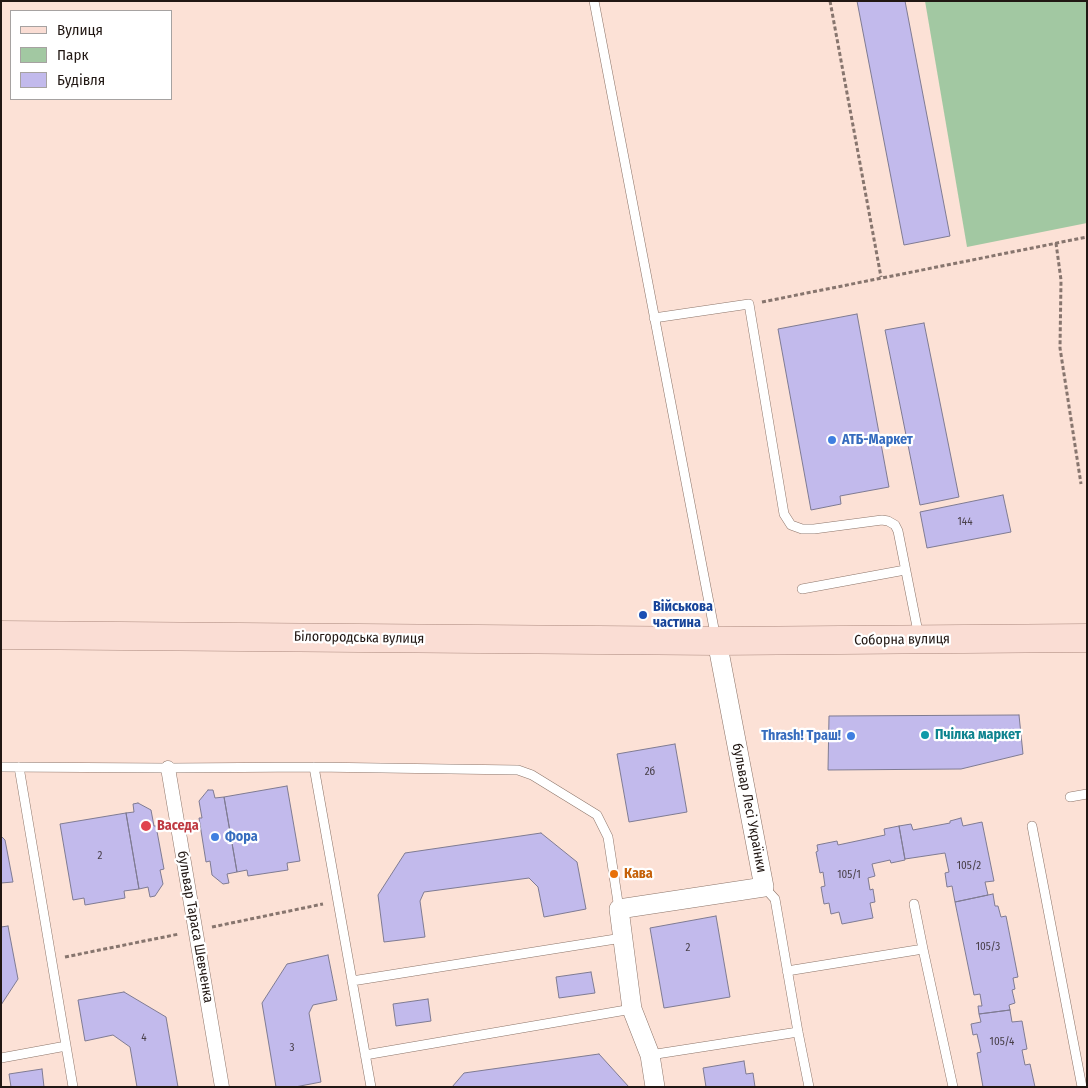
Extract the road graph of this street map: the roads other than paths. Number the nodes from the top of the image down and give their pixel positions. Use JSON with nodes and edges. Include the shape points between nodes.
{"nodes":[{"id":1,"x":594,"y":1,"type":"edge"},
{"id":2,"x":654,"y":318,"type":"junction"},
{"id":3,"x":906,"y":570,"type":"junction"},
{"id":4,"x":802,"y":589,"type":"dead end"},
{"id":5,"x":1,"y":635,"type":"edge"},
{"id":6,"x":1087,"y":638,"type":"edge"},
{"id":7,"x":919,"y":639,"type":"junction"},
{"id":8,"x":716,"y":641,"type":"junction"},
{"id":9,"x":1,"y":767,"type":"edge"},
{"id":10,"x":19,"y":767,"type":"junction"},
{"id":11,"x":314,"y":767,"type":"junction"},
{"id":12,"x":168,"y":768,"type":"junction"},
{"id":13,"x":1087,"y":794,"type":"edge"},
{"id":14,"x":1070,"y":797,"type":"dead end"},
{"id":15,"x":1032,"y":826,"type":"dead end"},
{"id":16,"x":764,"y":887,"type":"junction"},
{"id":17,"x":914,"y":904,"type":"dead end"},
{"id":18,"x":619,"y":909,"type":"junction"},
{"id":19,"x":622,"y":938,"type":"junction"},
{"id":20,"x":923,"y":949,"type":"junction"},
{"id":21,"x":788,"y":971,"type":"junction"},
{"id":22,"x":352,"y":982,"type":"junction"},
{"id":23,"x":632,"y":1009,"type":"junction"},
{"id":24,"x":798,"y":1032,"type":"junction"},
{"id":25,"x":66,"y":1046,"type":"junction"},
{"id":26,"x":365,"y":1055,"type":"junction"},
{"id":27,"x":650,"y":1055,"type":"junction"},
{"id":28,"x":1,"y":1058,"type":"edge"},
{"id":29,"x":73,"y":1087,"type":"edge"},
{"id":30,"x":222,"y":1087,"type":"edge"},
{"id":31,"x":371,"y":1087,"type":"edge"},
{"id":32,"x":655,"y":1087,"type":"edge"},
{"id":33,"x":809,"y":1087,"type":"edge"},
{"id":34,"x":953,"y":1087,"type":"edge"},
{"id":35,"x":1082,"y":1087,"type":"edge"}],
"edges":[{"from":1,"to":2,"type":"lane"},
{"from":2,"to":3,"type":"lane","via":[[749,304],[784,514],[790,525],[814,529],[888,521],[898,531]]},
{"from":2,"to":8,"type":"lane"},
{"from":3,"to":4,"type":"lane"},
{"from":3,"to":7,"type":"lane"},
{"from":5,"to":8,"type":"main road","name":"Білогородська вулиця"},
{"from":6,"to":7,"type":"main road","name":"Соборна вулиця"},
{"from":7,"to":8,"type":"main road","name":"Соборна вулиця"},
{"from":8,"to":16,"type":"street","name":"бульвар Лесі Українки"},
{"from":9,"to":10,"type":"lane"},
{"from":10,"to":12,"type":"lane"},
{"from":10,"to":25,"type":"lane"},
{"from":11,"to":12,"type":"lane"},
{"from":11,"to":18,"type":"lane","via":[[518,770],[532,774],[597,815],[608,837]]},
{"from":11,"to":22,"type":"lane"},
{"from":12,"to":30,"type":"street","name":"бульвар Тараса Шевченка"},
{"from":13,"to":14,"type":"lane"},
{"from":15,"to":35,"type":"lane"},
{"from":16,"to":18,"type":"street","name":"бульвар Лесі Українки"},
{"from":16,"to":21,"type":"lane","via":[[774,899]]},
{"from":17,"to":20,"type":"lane"},
{"from":18,"to":19,"type":"street"},
{"from":19,"to":22,"type":"lane"},
{"from":19,"to":23,"type":"street"},
{"from":20,"to":21,"type":"lane"},
{"from":20,"to":34,"type":"lane"},
{"from":21,"to":24,"type":"lane"},
{"from":22,"to":26,"type":"lane"},
{"from":23,"to":26,"type":"lane"},
{"from":23,"to":27,"type":"street"},
{"from":24,"to":27,"type":"lane"},
{"from":24,"to":33,"type":"lane"},
{"from":25,"to":28,"type":"lane"},
{"from":25,"to":29,"type":"lane"},
{"from":26,"to":31,"type":"lane"},
{"from":27,"to":32,"type":"street"}]}
